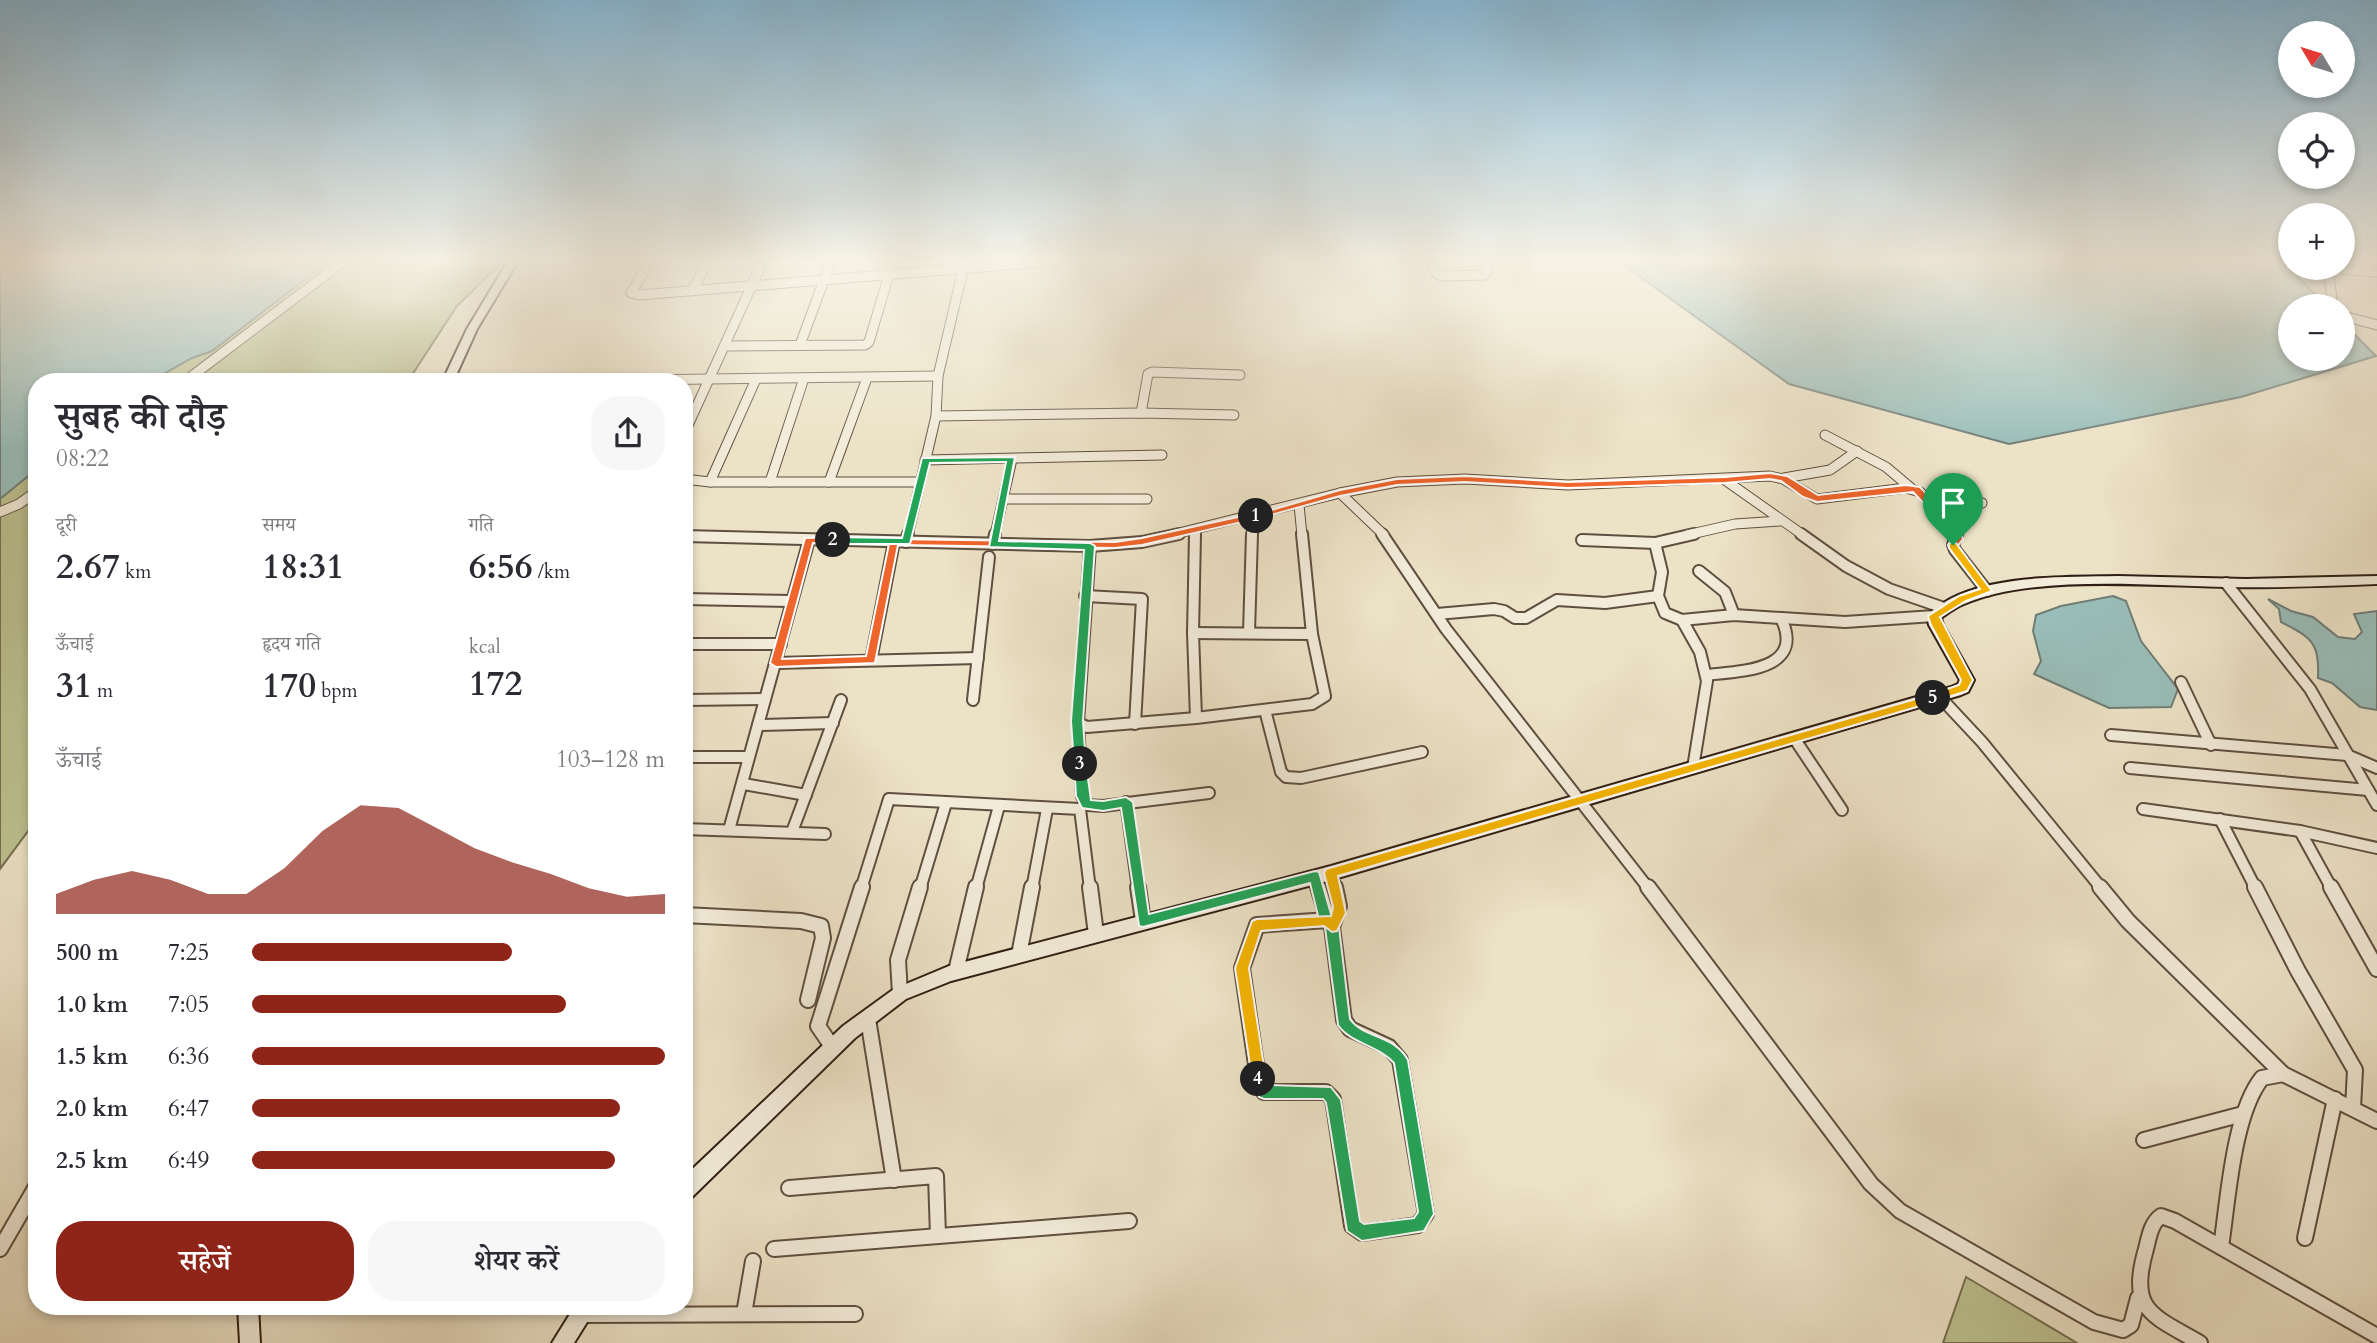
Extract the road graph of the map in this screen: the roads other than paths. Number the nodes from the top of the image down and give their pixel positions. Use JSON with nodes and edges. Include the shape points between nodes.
{"nodes":[{"id":1,"x":261,"y":324,"type":"edge"},
{"id":2,"x":475,"y":324,"type":"edge"},
{"id":3,"x":735,"y":324,"type":"edge"},
{"id":4,"x":808,"y":324,"type":"edge"},
{"id":5,"x":874,"y":324,"type":"edge"},
{"id":6,"x":950,"y":324,"type":"edge"},
{"id":7,"x":800,"y":345,"type":"junction"},
{"id":8,"x":724,"y":346,"type":"junction"},
{"id":9,"x":196,"y":373,"type":"edge"},
{"id":10,"x":451,"y":373,"type":"edge"},
{"id":11,"x":1240,"y":375,"type":"dead end"},
{"id":12,"x":938,"y":376,"type":"junction"},
{"id":13,"x":804,"y":378,"type":"junction"},
{"id":14,"x":867,"y":378,"type":"junction"},
{"id":15,"x":693,"y":379,"type":"edge"},
{"id":16,"x":709,"y":379,"type":"junction"},
{"id":17,"x":757,"y":379,"type":"junction"},
{"id":18,"x":1141,"y":412,"type":"junction"},
{"id":19,"x":693,"y":414,"type":"edge"},
{"id":20,"x":1234,"y":415,"type":"dead end"},
{"id":21,"x":936,"y":416,"type":"junction"},
{"id":22,"x":1825,"y":435,"type":"dead end"},
{"id":23,"x":1857,"y":451,"type":"junction"},
{"id":24,"x":1162,"y":455,"type":"dead end"},
{"id":25,"x":1012,"y":459,"type":"junction"},
{"id":26,"x":925,"y":460,"type":"junction"},
{"id":27,"x":1784,"y":478,"type":"junction"},
{"id":28,"x":693,"y":480,"type":"edge"},
{"id":29,"x":1725,"y":480,"type":"junction"},
{"id":30,"x":709,"y":482,"type":"junction"},
{"id":31,"x":770,"y":482,"type":"junction"},
{"id":32,"x":829,"y":482,"type":"junction"},
{"id":33,"x":919,"y":482,"type":"junction"},
{"id":34,"x":1912,"y":488,"type":"junction"},
{"id":35,"x":1340,"y":493,"type":"junction"},
{"id":36,"x":28,"y":497,"type":"edge"},
{"id":37,"x":1003,"y":499,"type":"junction"},
{"id":38,"x":1147,"y":499,"type":"dead end"},
{"id":39,"x":1982,"y":503,"type":"dead end"},
{"id":40,"x":1299,"y":505,"type":"junction"},
{"id":41,"x":1937,"y":510,"type":"junction"},
{"id":42,"x":0,"y":512,"type":"edge"},
{"id":43,"x":1252,"y":517,"type":"junction"},
{"id":44,"x":1780,"y":521,"type":"junction"},
{"id":45,"x":1195,"y":530,"type":"junction"},
{"id":46,"x":693,"y":536,"type":"edge"},
{"id":47,"x":809,"y":540,"type":"junction"},
{"id":48,"x":1582,"y":540,"type":"dead end"},
{"id":49,"x":894,"y":541,"type":"junction"},
{"id":50,"x":906,"y":542,"type":"junction"},
{"id":51,"x":1655,"y":543,"type":"junction"},
{"id":52,"x":993,"y":544,"type":"junction"},
{"id":53,"x":1090,"y":546,"type":"junction"},
{"id":54,"x":989,"y":556,"type":"dead end"},
{"id":55,"x":1699,"y":571,"type":"dead end"},
{"id":56,"x":2377,"y":580,"type":"edge"},
{"id":57,"x":2226,"y":583,"type":"junction"},
{"id":58,"x":1987,"y":591,"type":"junction"},
{"id":59,"x":1085,"y":596,"type":"junction"},
{"id":60,"x":1658,"y":596,"type":"junction"},
{"id":61,"x":693,"y":600,"type":"edge"},
{"id":62,"x":792,"y":601,"type":"junction"},
{"id":63,"x":1939,"y":612,"type":"junction"},
{"id":64,"x":1437,"y":614,"type":"junction"},
{"id":65,"x":1734,"y":615,"type":"junction"},
{"id":66,"x":1782,"y":618,"type":"junction"},
{"id":67,"x":1682,"y":620,"type":"junction"},
{"id":68,"x":1250,"y":632,"type":"junction"},
{"id":69,"x":1193,"y":633,"type":"junction"},
{"id":70,"x":1312,"y":635,"type":"junction"},
{"id":71,"x":693,"y":644,"type":"edge"},
{"id":72,"x":780,"y":644,"type":"junction"},
{"id":73,"x":978,"y":658,"type":"junction"},
{"id":74,"x":871,"y":660,"type":"junction"},
{"id":75,"x":776,"y":663,"type":"junction"},
{"id":76,"x":1706,"y":675,"type":"junction"},
{"id":77,"x":2181,"y":682,"type":"dead end"},
{"id":78,"x":1939,"y":696,"type":"junction"},
{"id":79,"x":765,"y":699,"type":"junction"},
{"id":80,"x":693,"y":700,"type":"edge"},
{"id":81,"x":841,"y":700,"type":"dead end"},
{"id":82,"x":972,"y":700,"type":"dead end"},
{"id":83,"x":1265,"y":710,"type":"junction"},
{"id":84,"x":1196,"y":718,"type":"junction"},
{"id":85,"x":833,"y":723,"type":"junction"},
{"id":86,"x":1078,"y":723,"type":"junction"},
{"id":87,"x":1135,"y":723,"type":"junction"},
{"id":88,"x":758,"y":725,"type":"junction"},
{"id":89,"x":2111,"y":735,"type":"dead end"},
{"id":90,"x":1794,"y":738,"type":"junction"},
{"id":91,"x":2211,"y":745,"type":"junction"},
{"id":92,"x":1422,"y":752,"type":"dead end"},
{"id":93,"x":2347,"y":755,"type":"junction"},
{"id":94,"x":693,"y":757,"type":"edge"},
{"id":95,"x":748,"y":757,"type":"junction"},
{"id":96,"x":1693,"y":768,"type":"junction"},
{"id":97,"x":2130,"y":768,"type":"dead end"},
{"id":98,"x":2377,"y":768,"type":"edge"},
{"id":99,"x":744,"y":784,"type":"junction"},
{"id":100,"x":2368,"y":790,"type":"junction"},
{"id":101,"x":1209,"y":793,"type":"dead end"},
{"id":102,"x":806,"y":795,"type":"junction"},
{"id":103,"x":1583,"y":801,"type":"junction"},
{"id":104,"x":1126,"y":802,"type":"junction"},
{"id":105,"x":946,"y":803,"type":"junction"},
{"id":106,"x":2377,"y":805,"type":"edge"},
{"id":107,"x":999,"y":806,"type":"junction"},
{"id":108,"x":1047,"y":809,"type":"junction"},
{"id":109,"x":2143,"y":809,"type":"dead end"},
{"id":110,"x":1842,"y":810,"type":"dead end"},
{"id":111,"x":2220,"y":819,"type":"junction"},
{"id":112,"x":693,"y":829,"type":"edge"},
{"id":113,"x":729,"y":830,"type":"junction"},
{"id":114,"x":2300,"y":831,"type":"junction"},
{"id":115,"x":792,"y":832,"type":"junction"},
{"id":116,"x":825,"y":834,"type":"dead end"},
{"id":117,"x":2377,"y":848,"type":"edge"},
{"id":118,"x":1323,"y":874,"type":"junction"},
{"id":119,"x":693,"y":915,"type":"edge"},
{"id":120,"x":1143,"y":922,"type":"junction"},
{"id":121,"x":1330,"y":923,"type":"junction"},
{"id":122,"x":1096,"y":934,"type":"junction"},
{"id":123,"x":1019,"y":955,"type":"junction"},
{"id":124,"x":2377,"y":969,"type":"edge"},
{"id":125,"x":956,"y":971,"type":"junction"},
{"id":126,"x":900,"y":994,"type":"junction"},
{"id":127,"x":808,"y":1000,"type":"dead end"},
{"id":128,"x":868,"y":1018,"type":"junction"},
{"id":129,"x":833,"y":1048,"type":"junction"},
{"id":130,"x":2283,"y":1074,"type":"junction"},
{"id":131,"x":2335,"y":1099,"type":"junction"},
{"id":132,"x":2353,"y":1108,"type":"junction"},
{"id":133,"x":2243,"y":1114,"type":"junction"},
{"id":134,"x":2377,"y":1121,"type":"edge"},
{"id":135,"x":2144,"y":1140,"type":"dead end"},
{"id":136,"x":894,"y":1180,"type":"junction"},
{"id":137,"x":693,"y":1182,"type":"edge"},
{"id":138,"x":789,"y":1188,"type":"dead end"},
{"id":139,"x":28,"y":1201,"type":"edge"},
{"id":140,"x":1129,"y":1221,"type":"dead end"},
{"id":141,"x":938,"y":1237,"type":"junction"},
{"id":142,"x":2305,"y":1238,"type":"dead end"},
{"id":143,"x":2221,"y":1247,"type":"junction"},
{"id":144,"x":0,"y":1249,"type":"edge"},
{"id":145,"x":774,"y":1249,"type":"dead end"},
{"id":146,"x":753,"y":1261,"type":"dead end"},
{"id":147,"x":2138,"y":1298,"type":"junction"},
{"id":148,"x":693,"y":1313,"type":"edge"},
{"id":149,"x":744,"y":1314,"type":"junction"},
{"id":150,"x":855,"y":1314,"type":"dead end"},
{"id":151,"x":248,"y":1315,"type":"edge"},
{"id":152,"x":581,"y":1315,"type":"edge"},
{"id":153,"x":2377,"y":1336,"type":"edge"},
{"id":154,"x":250,"y":1343,"type":"edge"},
{"id":155,"x":562,"y":1343,"type":"edge"},
{"id":156,"x":2200,"y":1343,"type":"edge"}],
"edges":[{"from":1,"to":9,"type":"street"},
{"from":2,"to":10,"type":"street"},
{"from":3,"to":8,"type":"street"},
{"from":4,"to":7,"type":"street"},
{"from":5,"to":7,"type":"street","via":[[865,345]]},
{"from":6,"to":12,"type":"street"},
{"from":7,"to":8,"type":"street"},
{"from":8,"to":16,"type":"street"},
{"from":11,"to":18,"type":"street","via":[[1152,372]]},
{"from":12,"to":14,"type":"street"},
{"from":12,"to":21,"type":"street"},
{"from":13,"to":14,"type":"street"},
{"from":13,"to":17,"type":"street"},
{"from":13,"to":31,"type":"street"},
{"from":14,"to":32,"type":"street"},
{"from":15,"to":16,"type":"street"},
{"from":16,"to":17,"type":"street"},
{"from":16,"to":19,"type":"street"},
{"from":17,"to":30,"type":"street"},
{"from":18,"to":20,"type":"street"},
{"from":18,"to":21,"type":"street"},
{"from":21,"to":26,"type":"street"},
{"from":22,"to":23,"type":"street"},
{"from":23,"to":27,"type":"street","via":[[1830,470]]},
{"from":23,"to":34,"type":"street"},
{"from":24,"to":25,"type":"street"},
{"from":25,"to":26,"type":"street"},
{"from":25,"to":37,"type":"street"},
{"from":26,"to":33,"type":"street"},
{"from":27,"to":29,"type":"street"},
{"from":27,"to":34,"type":"street","via":[[1817,499]]},
{"from":28,"to":30,"type":"street"},
{"from":29,"to":35,"type":"street","via":[[1561,485],[1465,479],[1397,482]]},
{"from":29,"to":44,"type":"street"},
{"from":30,"to":31,"type":"street"},
{"from":31,"to":32,"type":"street"},
{"from":32,"to":33,"type":"street"},
{"from":33,"to":50,"type":"street"},
{"from":34,"to":41,"type":"street"},
{"from":35,"to":40,"type":"street"},
{"from":35,"to":64,"type":"street","via":[[1387,538]]},
{"from":36,"to":42,"type":"street"},
{"from":37,"to":38,"type":"street"},
{"from":37,"to":52,"type":"street"},
{"from":39,"to":41,"type":"street"},
{"from":40,"to":43,"type":"street"},
{"from":40,"to":70,"type":"street"},
{"from":41,"to":58,"type":"street","via":[[1958,535],[1955,550]]},
{"from":43,"to":45,"type":"street"},
{"from":43,"to":68,"type":"street"},
{"from":44,"to":51,"type":"street","via":[[1734,524]]},
{"from":44,"to":63,"type":"street","via":[[1846,566]]},
{"from":45,"to":53,"type":"street","via":[[1142,542]]},
{"from":45,"to":69,"type":"street"},
{"from":46,"to":47,"type":"street"},
{"from":47,"to":49,"type":"street"},
{"from":47,"to":62,"type":"street"},
{"from":48,"to":51,"type":"street"},
{"from":49,"to":50,"type":"street"},
{"from":49,"to":74,"type":"street"},
{"from":50,"to":52,"type":"street"},
{"from":51,"to":60,"type":"street","via":[[1661,572]]},
{"from":52,"to":53,"type":"street"},
{"from":53,"to":59,"type":"street"},
{"from":54,"to":73,"type":"street"},
{"from":55,"to":65,"type":"street","via":[[1725,592]]},
{"from":56,"to":57,"type":"street"},
{"from":57,"to":58,"type":"street","via":[[2122,580]]},
{"from":57,"to":93,"type":"street","via":[[2310,689]]},
{"from":58,"to":63,"type":"street"},
{"from":59,"to":86,"type":"street"},
{"from":59,"to":87,"type":"street","via":[[1142,599]]},
{"from":60,"to":64,"type":"street","via":[[1605,603],[1557,600],[1526,618],[1494,609]]},
{"from":60,"to":67,"type":"street","via":[[1665,613]]},
{"from":61,"to":62,"type":"street"},
{"from":62,"to":72,"type":"street"},
{"from":63,"to":66,"type":"street","via":[[1845,622]]},
{"from":63,"to":78,"type":"street","via":[[1936,625],[1967,680],[1963,688]]},
{"from":64,"to":103,"type":"street"},
{"from":65,"to":66,"type":"street"},
{"from":65,"to":67,"type":"street"},
{"from":66,"to":76,"type":"street","via":[[1787,647],[1776,660]]},
{"from":67,"to":76,"type":"street","via":[[1700,652]]},
{"from":68,"to":69,"type":"street"},
{"from":68,"to":70,"type":"street"},
{"from":69,"to":84,"type":"street"},
{"from":70,"to":83,"type":"street","via":[[1325,696],[1312,704]]},
{"from":71,"to":72,"type":"street"},
{"from":72,"to":75,"type":"street"},
{"from":73,"to":74,"type":"street"},
{"from":73,"to":82,"type":"street"},
{"from":74,"to":75,"type":"street"},
{"from":75,"to":79,"type":"street"},
{"from":76,"to":96,"type":"street"},
{"from":77,"to":91,"type":"street"},
{"from":78,"to":90,"type":"street"},
{"from":78,"to":130,"type":"street","via":[[2128,921]]},
{"from":79,"to":80,"type":"street"},
{"from":79,"to":88,"type":"street"},
{"from":81,"to":85,"type":"street"},
{"from":83,"to":84,"type":"street"},
{"from":83,"to":92,"type":"street","via":[[1286,777],[1301,778]]},
{"from":84,"to":87,"type":"street"},
{"from":85,"to":88,"type":"street"},
{"from":85,"to":102,"type":"street"},
{"from":86,"to":87,"type":"street","via":[[1087,727]]},
{"from":86,"to":104,"type":"street","via":[[1082,796],[1087,805]]},
{"from":88,"to":95,"type":"street"},
{"from":89,"to":91,"type":"street"},
{"from":90,"to":96,"type":"street"},
{"from":90,"to":110,"type":"street"},
{"from":91,"to":93,"type":"street"},
{"from":93,"to":98,"type":"street"},
{"from":93,"to":100,"type":"street"},
{"from":94,"to":95,"type":"street"},
{"from":95,"to":99,"type":"street"},
{"from":96,"to":103,"type":"street"},
{"from":97,"to":100,"type":"street"},
{"from":99,"to":102,"type":"street"},
{"from":99,"to":113,"type":"street"},
{"from":100,"to":106,"type":"street"},
{"from":101,"to":104,"type":"street"},
{"from":102,"to":115,"type":"street"},
{"from":103,"to":118,"type":"street"},
{"from":103,"to":147,"type":"street","via":[[1871,1184],[1900,1211],[2094,1322],[2123,1330],[2131,1325]]},
{"from":104,"to":120,"type":"street"},
{"from":105,"to":107,"type":"street"},
{"from":105,"to":126,"type":"street","via":[[898,960]]},
{"from":105,"to":129,"type":"street","via":[[889,799],[818,1027]]},
{"from":107,"to":108,"type":"street"},
{"from":107,"to":125,"type":"street"},
{"from":108,"to":122,"type":"street","via":[[1080,809]]},
{"from":108,"to":123,"type":"street"},
{"from":109,"to":111,"type":"street"},
{"from":111,"to":114,"type":"street"},
{"from":111,"to":132,"type":"street","via":[[2298,971],[2356,1070]]},
{"from":112,"to":113,"type":"street"},
{"from":113,"to":115,"type":"street"},
{"from":114,"to":117,"type":"street"},
{"from":114,"to":124,"type":"street"},
{"from":115,"to":116,"type":"street"},
{"from":118,"to":120,"type":"street"},
{"from":118,"to":121,"type":"street"},
{"from":119,"to":127,"type":"street","via":[[821,926],[823,939]]},
{"from":120,"to":122,"type":"street"},
{"from":121,"to":121,"type":"street","via":[[1343,1020],[1349,1030],[1389,1047],[1401,1060],[1426,1214],[1418,1225],[1362,1233],[1352,1226],[1333,1100],[1326,1092],[1264,1092],[1259,1085],[1242,968],[1257,925]]},
{"from":122,"to":123,"type":"street"},
{"from":123,"to":125,"type":"street"},
{"from":125,"to":126,"type":"street"},
{"from":126,"to":128,"type":"street"},
{"from":128,"to":129,"type":"street"},
{"from":128,"to":136,"type":"street"},
{"from":129,"to":137,"type":"street"},
{"from":130,"to":131,"type":"street"},
{"from":130,"to":133,"type":"street","via":[[2262,1079],[2252,1089]]},
{"from":131,"to":132,"type":"street"},
{"from":131,"to":142,"type":"street"},
{"from":132,"to":134,"type":"street"},
{"from":133,"to":135,"type":"street"},
{"from":133,"to":143,"type":"street"},
{"from":136,"to":138,"type":"street"},
{"from":136,"to":141,"type":"street","via":[[936,1176]]},
{"from":139,"to":144,"type":"street"},
{"from":140,"to":141,"type":"street"},
{"from":141,"to":145,"type":"street"},
{"from":143,"to":147,"type":"street","via":[[2161,1216],[2154,1221],[2139,1272]]},
{"from":143,"to":153,"type":"street"},
{"from":146,"to":149,"type":"street"},
{"from":147,"to":156,"type":"street","via":[[2158,1319]]},
{"from":148,"to":149,"type":"street"},
{"from":149,"to":150,"type":"street"},
{"from":151,"to":154,"type":"street"},
{"from":152,"to":155,"type":"street"}]}
